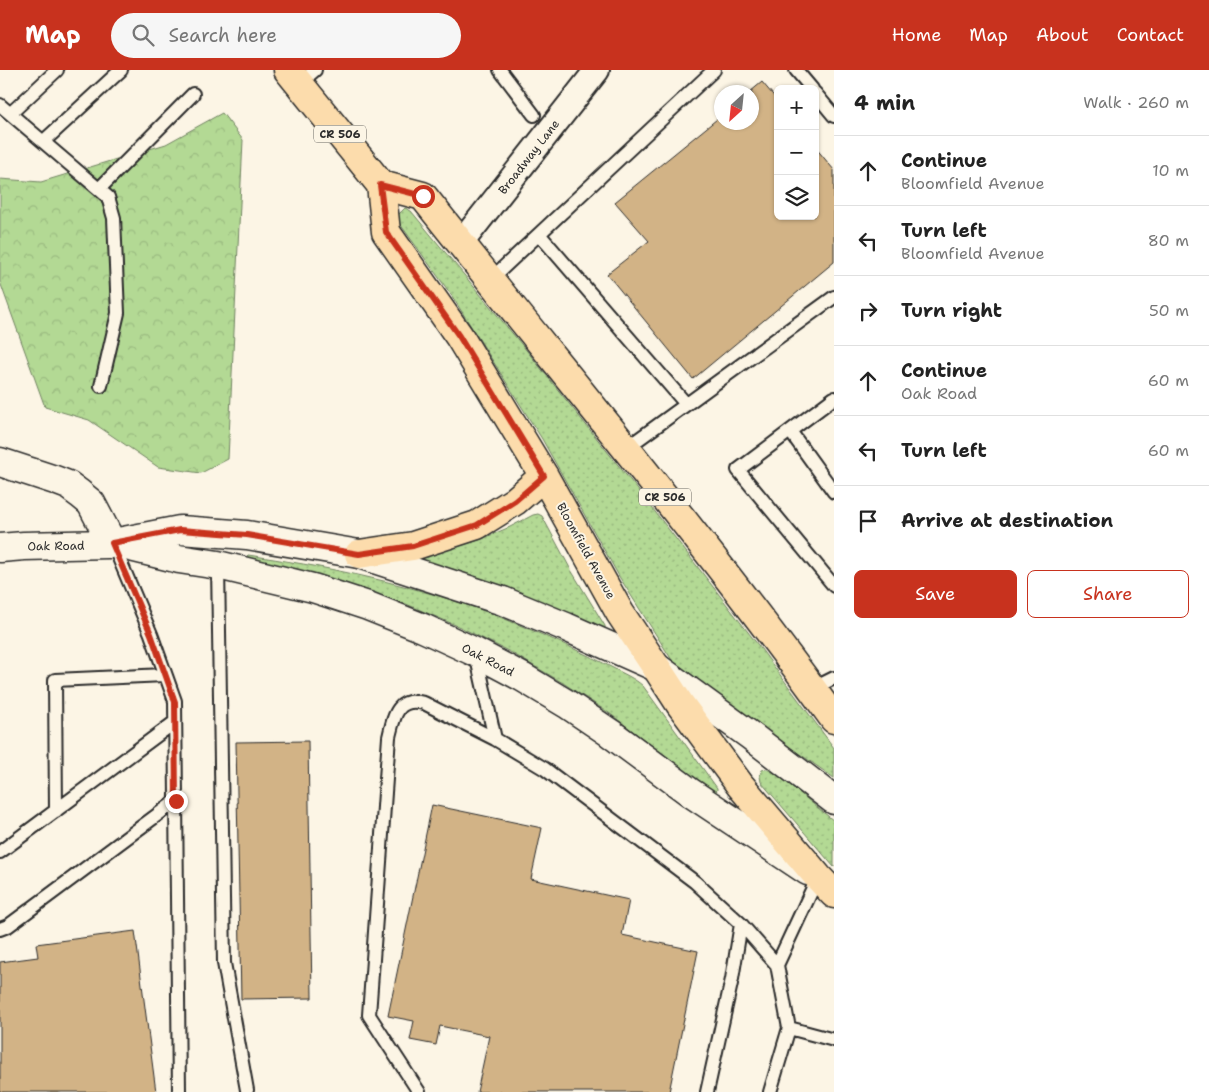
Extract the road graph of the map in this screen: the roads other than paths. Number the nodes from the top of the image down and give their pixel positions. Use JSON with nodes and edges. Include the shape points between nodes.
{"nodes":[{"id":1,"x":57,"y":70,"type":"edge"},
{"id":2,"x":121,"y":70,"type":"edge"},
{"id":3,"x":500,"y":70,"type":"edge"},
{"id":4,"x":597,"y":70,"type":"edge"},
{"id":5,"x":714,"y":70,"type":"edge"},
{"id":6,"x":796,"y":70,"type":"edge"},
{"id":7,"x":301,"y":75,"type":"edge"},
{"id":8,"x":809,"y":85,"type":"edge"},
{"id":9,"x":193,"y":94,"type":"dead end"},
{"id":10,"x":819,"y":98,"type":"edge"},
{"id":11,"x":0,"y":105,"type":"edge"},
{"id":12,"x":10,"y":113,"type":"junction"},
{"id":13,"x":534,"y":116,"type":"dead end"},
{"id":14,"x":834,"y":116,"type":"edge"},
{"id":15,"x":44,"y":141,"type":"junction"},
{"id":16,"x":380,"y":185,"type":"junction"},
{"id":17,"x":99,"y":189,"type":"junction"},
{"id":18,"x":539,"y":234,"type":"junction"},
{"id":19,"x":460,"y":244,"type":"junction"},
{"id":20,"x":490,"y":280,"type":"junction"},
{"id":21,"x":834,"y":297,"type":"edge"},
{"id":22,"x":101,"y":386,"type":"dead end"},
{"id":23,"x":834,"y":398,"type":"edge"},
{"id":24,"x":686,"y":404,"type":"junction"},
{"id":25,"x":790,"y":430,"type":"junction"},
{"id":26,"x":625,"y":448,"type":"junction"},
{"id":27,"x":0,"y":462,"type":"edge"},
{"id":28,"x":544,"y":476,"type":"junction"},
{"id":29,"x":834,"y":492,"type":"edge"},
{"id":30,"x":112,"y":543,"type":"junction"},
{"id":31,"x":0,"y":548,"type":"edge"},
{"id":32,"x":359,"y":554,"type":"junction"},
{"id":33,"x":218,"y":565,"type":"junction"},
{"id":34,"x":834,"y":586,"type":"edge"},
{"id":35,"x":476,"y":652,"type":"junction"},
{"id":36,"x":656,"y":667,"type":"junction"},
{"id":37,"x":165,"y":675,"type":"junction"},
{"id":38,"x":823,"y":684,"type":"edge"},
{"id":39,"x":834,"y":719,"type":"edge"},
{"id":40,"x":175,"y":722,"type":"junction"},
{"id":41,"x":494,"y":739,"type":"junction"},
{"id":42,"x":834,"y":800,"type":"edge"},
{"id":43,"x":176,"y":801,"type":"junction"},
{"id":44,"x":56,"y":810,"type":"junction"},
{"id":45,"x":0,"y":852,"type":"edge"},
{"id":46,"x":826,"y":886,"type":"edge"},
{"id":47,"x":741,"y":924,"type":"junction"},
{"id":48,"x":0,"y":930,"type":"edge"},
{"id":49,"x":777,"y":965,"type":"junction"},
{"id":50,"x":789,"y":1028,"type":"junction"},
{"id":51,"x":834,"y":1040,"type":"edge"},
{"id":52,"x":247,"y":1090,"type":"dead end"},
{"id":53,"x":179,"y":1092,"type":"edge"},
{"id":54,"x":419,"y":1092,"type":"edge"},
{"id":55,"x":706,"y":1092,"type":"edge"},
{"id":56,"x":770,"y":1092,"type":"edge"}],
"edges":[{"from":1,"to":12,"type":"lane"},
{"from":2,"to":15,"type":"lane"},
{"from":3,"to":13,"type":"lane"},
{"from":4,"to":19,"type":"street","name":"Broadway Lane"},
{"from":5,"to":18,"type":"lane"},
{"from":6,"to":8,"type":"lane"},
{"from":7,"to":16,"type":"main road","number":"CR 506"},
{"from":9,"to":17,"type":"lane"},
{"from":10,"to":14,"type":"lane"},
{"from":11,"to":12,"type":"lane"},
{"from":12,"to":15,"type":"lane"},
{"from":15,"to":17,"type":"lane"},
{"from":16,"to":19,"type":"main road","number":"CR 506","via":[[423,196]]},
{"from":16,"to":28,"type":"main road","name":"Bloomfield Avenue","via":[[386,232],[459,336]]},
{"from":17,"to":22,"type":"lane","via":[[108,197],[114,218],[118,313]]},
{"from":18,"to":20,"type":"lane"},
{"from":18,"to":24,"type":"lane"},
{"from":19,"to":20,"type":"main road","number":"CR 506"},
{"from":20,"to":26,"type":"main road","number":"CR 506"},
{"from":21,"to":24,"type":"lane"},
{"from":23,"to":25,"type":"lane"},
{"from":24,"to":26,"type":"lane"},
{"from":25,"to":29,"type":"lane"},
{"from":25,"to":34,"type":"lane","via":[[738,470]]},
{"from":26,"to":38,"type":"main road","number":"CR 506","via":[[741,593]]},
{"from":27,"to":30,"type":"street","via":[[68,485],[91,503]]},
{"from":28,"to":32,"type":"main road","via":[[515,501],[477,525],[413,546]]},
{"from":28,"to":36,"type":"main road","name":"Bloomfield Avenue","via":[[620,613]]},
{"from":30,"to":31,"type":"street","name":"Oak Road"},
{"from":30,"to":32,"type":"street","name":"Oak Road","via":[[180,530],[247,535]]},
{"from":30,"to":33,"type":"street","name":"Oak Road"},
{"from":30,"to":37,"type":"lane"},
{"from":32,"to":36,"type":"street","name":"Oak Road","via":[[503,601]]},
{"from":33,"to":35,"type":"street","name":"Oak Road","via":[[313,588],[368,606]]},
{"from":33,"to":52,"type":"lane","via":[[224,963]]},
{"from":35,"to":41,"type":"lane"},
{"from":35,"to":46,"type":"street","name":"Oak Road","via":[[567,704]]},
{"from":36,"to":42,"type":"street","name":"Oak Road"},
{"from":36,"to":46,"type":"main road","name":"Bloomfield Avenue","via":[[740,785]]},
{"from":37,"to":40,"type":"lane","via":[[175,702]]},
{"from":37,"to":44,"type":"lane","via":[[54,680]]},
{"from":38,"to":39,"type":"main road","number":"CR 506"},
{"from":40,"to":43,"type":"lane"},
{"from":40,"to":44,"type":"lane"},
{"from":41,"to":47,"type":"lane","via":[[545,770],[695,882]]},
{"from":41,"to":54,"type":"lane","via":[[415,700],[401,706],[396,713],[389,737],[369,1015]]},
{"from":43,"to":48,"type":"lane"},
{"from":43,"to":53,"type":"lane"},
{"from":44,"to":45,"type":"lane"},
{"from":46,"to":49,"type":"lane"},
{"from":47,"to":49,"type":"lane"},
{"from":47,"to":55,"type":"lane"},
{"from":49,"to":50,"type":"lane"},
{"from":50,"to":51,"type":"lane"},
{"from":50,"to":56,"type":"lane"}]}
